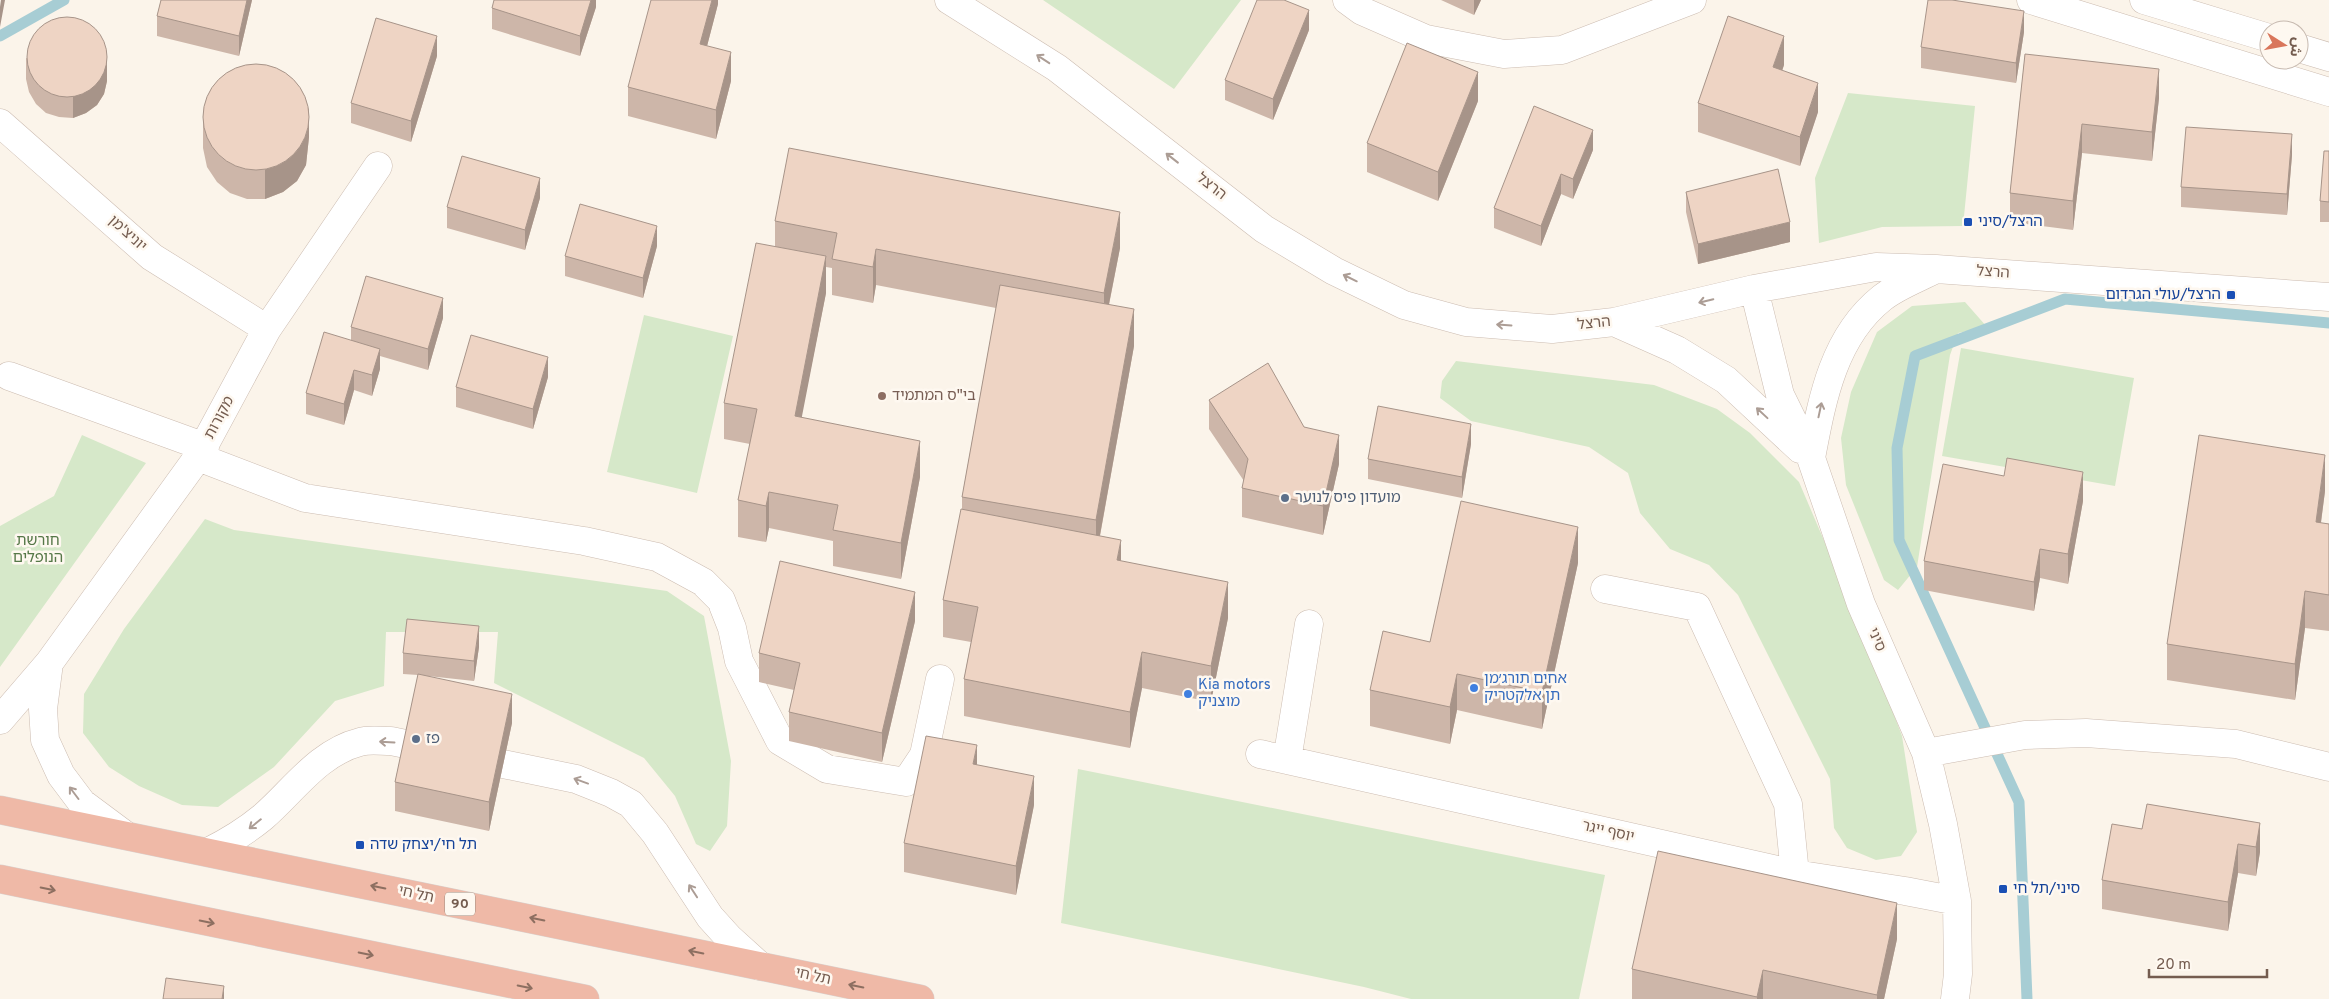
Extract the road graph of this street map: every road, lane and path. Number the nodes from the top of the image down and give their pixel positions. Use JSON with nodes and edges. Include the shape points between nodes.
{"nodes":[{"id":1,"x":949,"y":0,"type":"edge"},
{"id":2,"x":1347,"y":0,"type":"edge"},
{"id":3,"x":1692,"y":0,"type":"edge"},
{"id":4,"x":2031,"y":0,"type":"edge"},
{"id":5,"x":2144,"y":0,"type":"edge"},
{"id":6,"x":2259,"y":35,"type":"edge"},
{"id":7,"x":2309,"y":51,"type":"edge"},
{"id":8,"x":2329,"y":57,"type":"edge"},
{"id":9,"x":2329,"y":92,"type":"edge"},
{"id":10,"x":0,"y":123,"type":"edge"},
{"id":11,"x":378,"y":166,"type":"dead end"},
{"id":12,"x":1936,"y":269,"type":"junction"},
{"id":13,"x":1754,"y":289,"type":"junction"},
{"id":14,"x":2329,"y":297,"type":"edge"},
{"id":15,"x":1614,"y":322,"type":"junction"},
{"id":16,"x":267,"y":329,"type":"junction"},
{"id":17,"x":9,"y":376,"type":"dead end"},
{"id":18,"x":201,"y":452,"type":"junction"},
{"id":19,"x":1810,"y":458,"type":"junction"},
{"id":20,"x":1605,"y":589,"type":"dead end"},
{"id":21,"x":1309,"y":624,"type":"dead end"},
{"id":22,"x":49,"y":663,"type":"junction"},
{"id":23,"x":940,"y":679,"type":"dead end"},
{"id":24,"x":0,"y":720,"type":"edge"},
{"id":25,"x":1926,"y":753,"type":"junction"},
{"id":26,"x":1260,"y":754,"type":"dead end"},
{"id":27,"x":1287,"y":760,"type":"junction"},
{"id":28,"x":2329,"y":767,"type":"edge"},
{"id":29,"x":0,"y":810,"type":"edge"},
{"id":30,"x":125,"y":835,"type":"junction"},
{"id":31,"x":208,"y":852,"type":"junction"},
{"id":32,"x":1795,"y":874,"type":"junction"},
{"id":33,"x":0,"y":879,"type":"edge"},
{"id":34,"x":1957,"y":901,"type":"junction"},
{"id":35,"x":760,"y":966,"type":"junction"},
{"id":36,"x":585,"y":999,"type":"edge"},
{"id":37,"x":920,"y":999,"type":"edge"},
{"id":38,"x":1955,"y":999,"type":"edge"}],
"edges":[{"from":15,"to":1,"type":"street","name":"הרצל","one_way":true,"via":[[1552,329],[1466,322],[1404,305],[1334,271],[1264,229],[1057,68]]},
{"from":2,"to":3,"type":"street","via":[[1362,12],[1426,38],[1504,54],[1562,50]]},
{"from":4,"to":9,"type":"street"},
{"from":5,"to":6,"type":"street"},
{"from":7,"to":8,"type":"street"},
{"from":10,"to":16,"type":"street","name":"יוניצ'מן","via":[[152,257]]},
{"from":11,"to":16,"type":"street","name":"מקורות"},
{"from":12,"to":13,"type":"street","name":"הרצל","via":[[1876,267]]},
{"from":12,"to":14,"type":"street","name":"הרצל"},
{"from":19,"to":12,"type":"street","one_way":true,"via":[[1824,392],[1848,335],[1882,297]]},
{"from":13,"to":15,"type":"street","name":"הרצל","one_way":true},
{"from":13,"to":19,"type":"street","name":"סיני","via":[[1780,395]]},
{"from":19,"to":15,"type":"street","one_way":true,"via":[[1726,380],[1677,350]]},
{"from":16,"to":18,"type":"street","name":"מקורות"},
{"from":17,"to":18,"type":"street"},
{"from":18,"to":22,"type":"street","name":"מקורות"},
{"from":18,"to":23,"type":"street","via":[[305,498],[584,541],[657,556],[703,582],[721,600],[732,628],[739,661],[780,741],[827,769],[906,782],[924,755]]},
{"from":19,"to":25,"type":"street","name":"סיני","via":[[1861,604]]},
{"from":20,"to":32,"type":"street","via":[[1697,607],[1788,804]]},
{"from":21,"to":27,"type":"street"},
{"from":22,"to":24,"type":"street","name":"מקורות"},
{"from":30,"to":22,"type":"street","name":"מקורות","one_way":true,"via":[[82,803],[61,775],[45,740],[43,709]]},
{"from":25,"to":28,"type":"street","via":[[2025,735],[2086,733],[2236,744]]},
{"from":25,"to":34,"type":"street","name":"סיני"},
{"from":26,"to":27,"type":"street","name":"יוסף ייגר"},
{"from":27,"to":32,"type":"street","name":"יוסף ייגר"},
{"from":29,"to":30,"type":"highway","name":"תל חי","number":"90"},
{"from":30,"to":31,"type":"highway","name":"תל חי","number":"90"},
{"from":35,"to":31,"type":"highway","name":"תל חי","number":"90","one_way":true},
{"from":35,"to":31,"type":"street","one_way":true,"via":[[710,917],[655,833],[631,804],[576,779],[390,741],[361,741],[338,751],[315,767],[264,817],[242,834]]},
{"from":32,"to":34,"type":"street","name":"יוסף ייגר"},
{"from":33,"to":36,"type":"highway","one_way":true},
{"from":34,"to":38,"type":"street","name":"סיני"},
{"from":37,"to":35,"type":"highway","name":"תל חי","number":"90","one_way":true}]}
